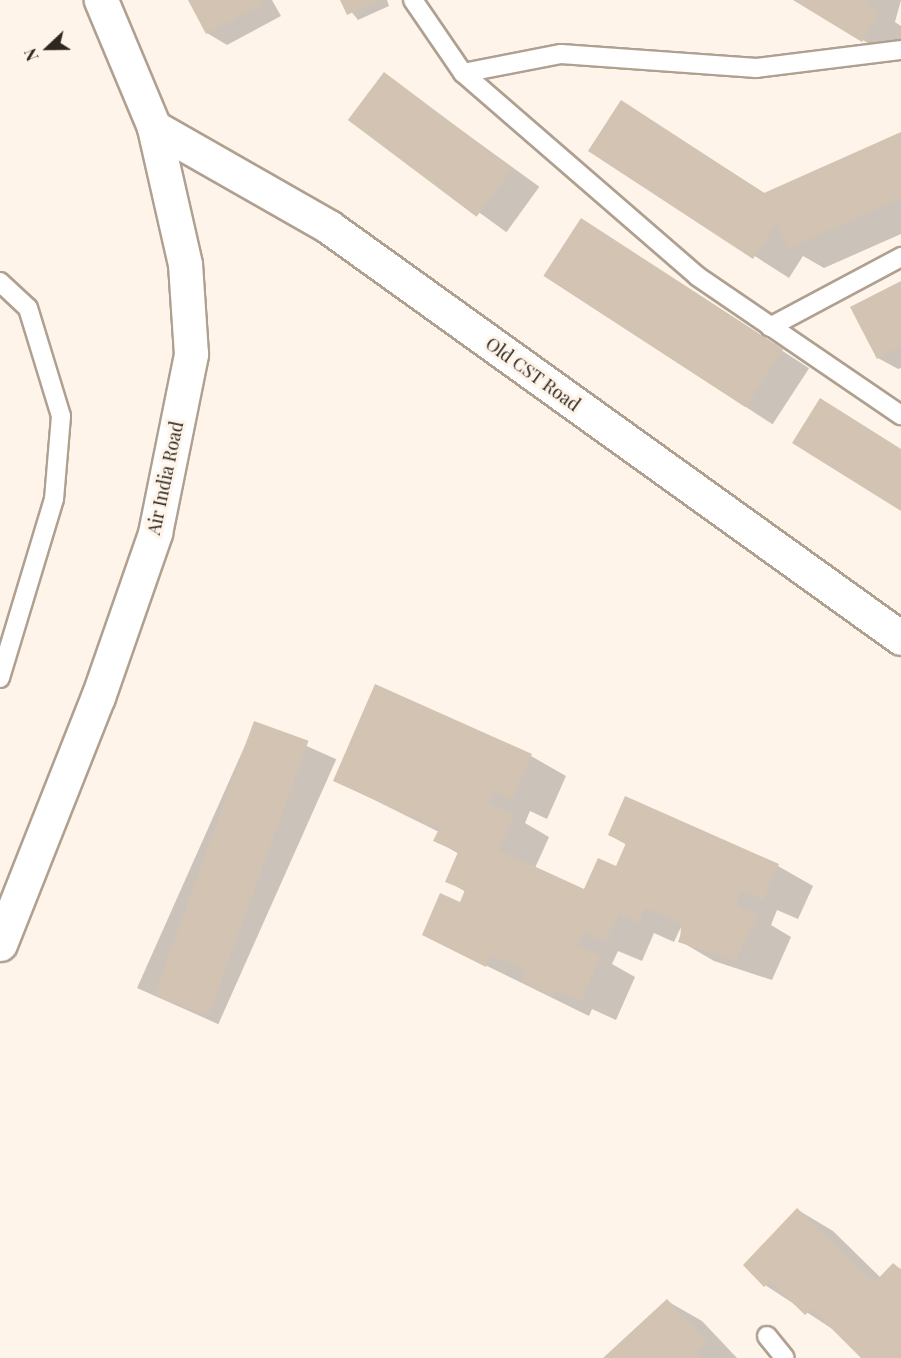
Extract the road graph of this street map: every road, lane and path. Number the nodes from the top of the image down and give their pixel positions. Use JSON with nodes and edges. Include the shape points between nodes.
{"nodes":[{"id":1,"x":101,"y":0,"type":"edge"},
{"id":2,"x":413,"y":0,"type":"edge"},
{"id":3,"x":901,"y":50,"type":"edge"},
{"id":4,"x":463,"y":73,"type":"junction"},
{"id":5,"x":154,"y":128,"type":"junction"},
{"id":6,"x":901,"y":257,"type":"edge"},
{"id":7,"x":0,"y":282,"type":"edge"},
{"id":8,"x":770,"y":327,"type":"junction"},
{"id":9,"x":901,"y":415,"type":"edge"},
{"id":10,"x":901,"y":638,"type":"edge"},
{"id":11,"x":0,"y":678,"type":"edge"},
{"id":12,"x":0,"y":944,"type":"edge"},
{"id":13,"x":768,"y":1336,"type":"dead end"},
{"id":14,"x":785,"y":1358,"type":"edge"}],
"edges":[{"from":1,"to":5,"type":"street","name":"Air India Road"},
{"from":2,"to":4,"type":"lane"},
{"from":3,"to":4,"type":"lane","via":[[756,68],[561,54]]},
{"from":4,"to":8,"type":"lane","via":[[697,276]]},
{"from":5,"to":10,"type":"street","name":"Old CST Road","via":[[329,227]]},
{"from":5,"to":12,"type":"street","name":"Air India Road","via":[[185,264],[191,354],[155,533],[98,697]]},
{"from":6,"to":8,"type":"lane"},
{"from":7,"to":11,"type":"lane","via":[[28,308],[61,416],[54,499]]},
{"from":8,"to":9,"type":"lane"},
{"from":13,"to":14,"type":"lane"}]}
